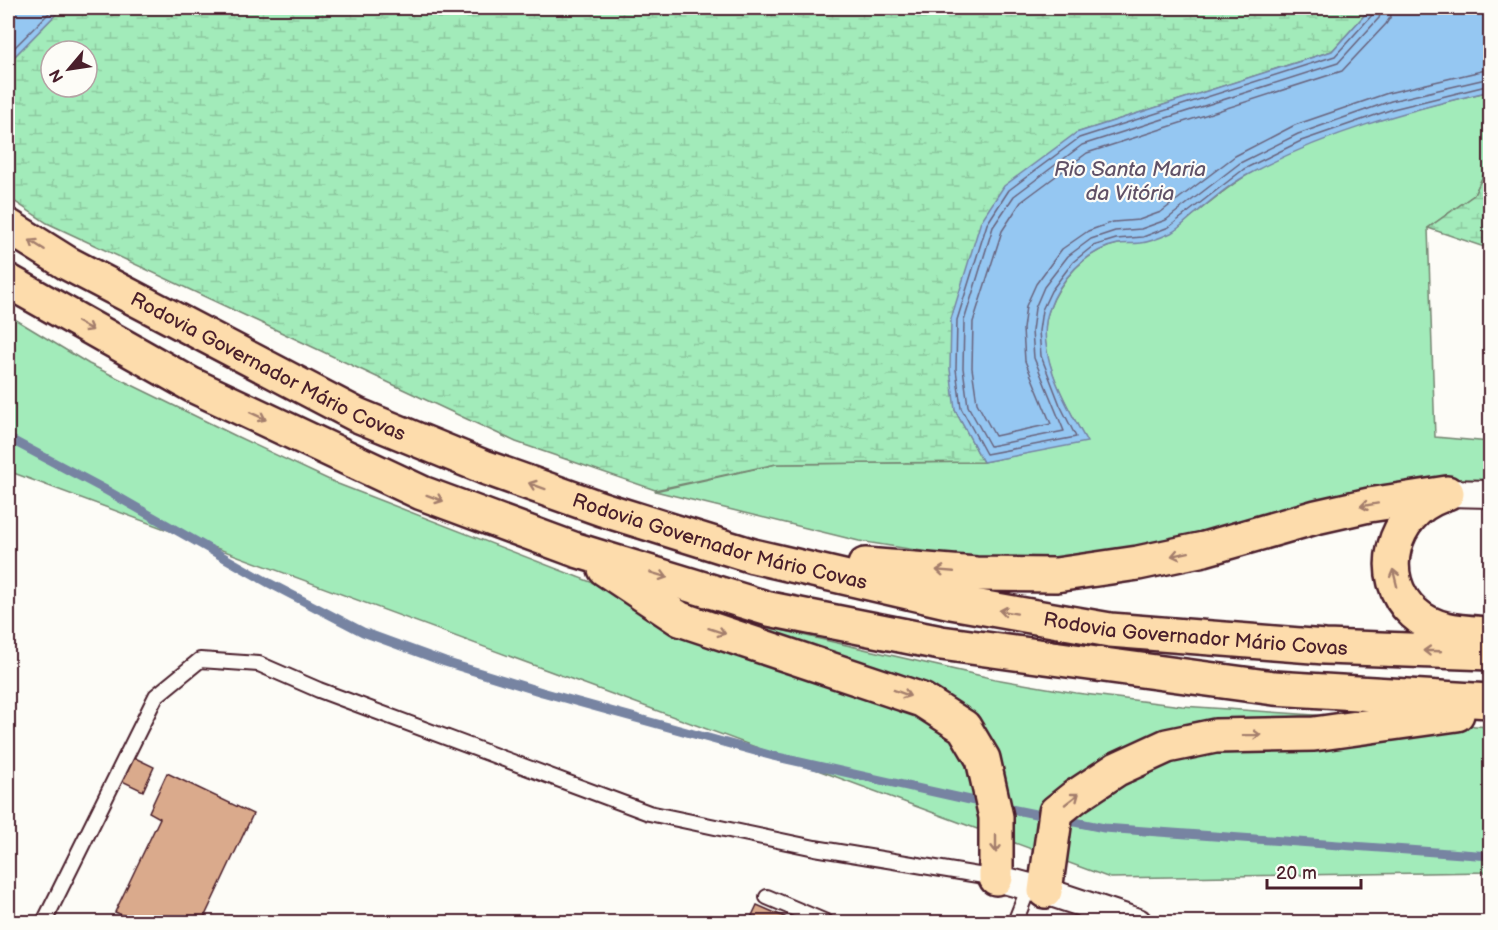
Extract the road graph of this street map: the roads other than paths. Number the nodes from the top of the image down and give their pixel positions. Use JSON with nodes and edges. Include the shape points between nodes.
{"nodes":[{"id":1,"x":8,"y":226,"type":"edge"},
{"id":2,"x":21,"y":289,"type":"edge"},
{"id":3,"x":1448,"y":493,"type":"junction"},
{"id":4,"x":1491,"y":494,"type":"edge"},
{"id":5,"x":576,"y":550,"type":"junction"},
{"id":6,"x":753,"y":555,"type":"junction"},
{"id":7,"x":1491,"y":634,"type":"edge"},
{"id":8,"x":1491,"y":653,"type":"edge"},
{"id":9,"x":1491,"y":701,"type":"edge"},
{"id":10,"x":1491,"y":709,"type":"edge"},
{"id":11,"x":996,"y":878,"type":"junction"},
{"id":12,"x":1037,"y":889,"type":"junction"},
{"id":13,"x":767,"y":897,"type":"dead end"},
{"id":14,"x":44,"y":922,"type":"edge"},
{"id":15,"x":826,"y":922,"type":"edge"},
{"id":16,"x":1015,"y":922,"type":"edge"},
{"id":17,"x":1138,"y":922,"type":"edge"}],
"edges":[{"from":6,"to":1,"type":"highway","name":"Rodovia Governador Mário Covas","one_way":true,"via":[[602,509],[484,467],[357,415],[67,263]]},
{"from":2,"to":5,"type":"highway","name":"Rodovia Governador Mário Covas","one_way":true,"via":[[192,385],[293,433],[422,493]]},
{"from":3,"to":4,"type":"street"},
{"from":3,"to":6,"type":"highway","one_way":true,"via":[[1368,505],[1149,561],[1056,575],[976,574]]},
{"from":7,"to":3,"type":"highway","one_way":true,"via":[[1432,625],[1413,613],[1400,595],[1393,573],[1392,550],[1400,529],[1414,511]]},
{"from":5,"to":9,"type":"highway","name":"Rodovia Governador Mário Covas","one_way":true,"via":[[769,609],[941,643],[1275,688]]},
{"from":5,"to":11,"type":"highway","one_way":true,"via":[[680,619],[922,700],[964,727],[983,759],[996,817]]},
{"from":8,"to":6,"type":"highway","name":"Rodovia Governador Mário Covas","one_way":true,"via":[[1325,647],[1110,630],[951,602]]},
{"from":12,"to":10,"type":"highway","one_way":true,"via":[[1056,812],[1116,769],[1167,746],[1215,736],[1314,734]]},
{"from":11,"to":12,"type":"street"},
{"from":11,"to":14,"type":"lane","via":[[815,848],[649,813],[259,664],[200,660],[156,696]]},
{"from":12,"to":16,"type":"lane"},
{"from":12,"to":17,"type":"street"},
{"from":13,"to":15,"type":"lane"}]}
